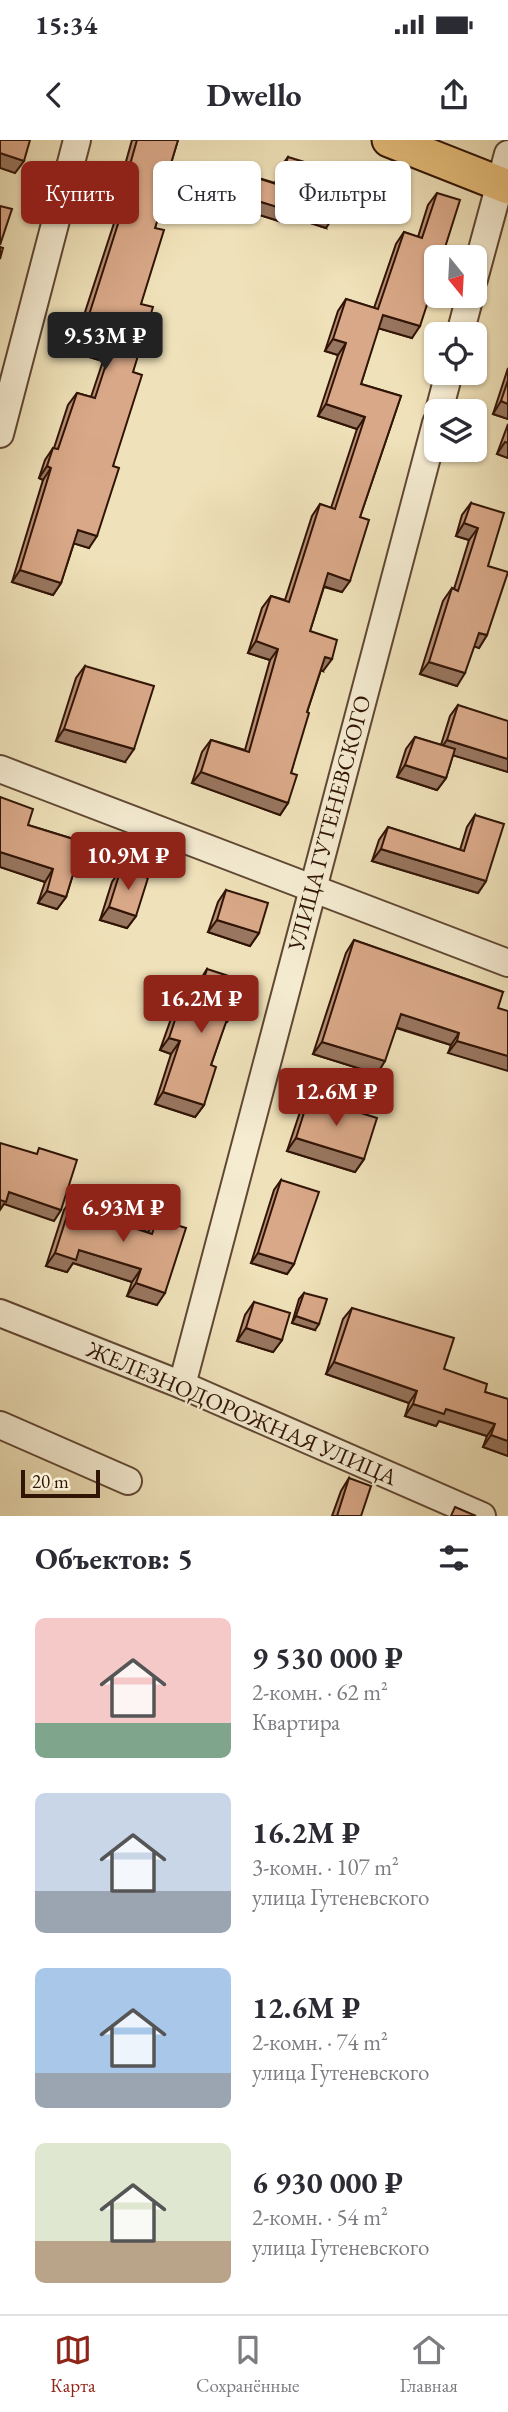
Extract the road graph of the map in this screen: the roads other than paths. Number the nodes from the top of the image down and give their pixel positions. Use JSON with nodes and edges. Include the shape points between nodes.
{"nodes":[{"id":1,"x":77,"y":140,"type":"edge"},
{"id":2,"x":389,"y":140,"type":"edge"},
{"id":3,"x":505,"y":175,"type":"edge"},
{"id":4,"x":484,"y":245,"type":"edge"},
{"id":5,"x":0,"y":434,"type":"edge"},
{"id":6,"x":426,"y":462,"type":"edge"},
{"id":7,"x":0,"y":769,"type":"edge"},
{"id":8,"x":311,"y":891,"type":"junction"},
{"id":9,"x":508,"y":963,"type":"edge"},
{"id":10,"x":0,"y":1313,"type":"edge"},
{"id":11,"x":182,"y":1385,"type":"junction"},
{"id":12,"x":0,"y":1425,"type":"edge"},
{"id":13,"x":128,"y":1481,"type":"dead end"},
{"id":14,"x":439,"y":1508,"type":"edge"},
{"id":15,"x":482,"y":1516,"type":"edge"}],
"edges":[{"from":1,"to":5,"type":"street"},
{"from":2,"to":3,"type":"main road"},
{"from":3,"to":4,"type":"street"},
{"from":6,"to":8,"type":"street","name":"УЛИЦА ГУТЕНЕВСКОГО"},
{"from":7,"to":8,"type":"street"},
{"from":8,"to":9,"type":"street"},
{"from":8,"to":11,"type":"street","name":"УЛИЦА ГУТЕНЕВСКОГО"},
{"from":10,"to":11,"type":"street","name":"ЖЕЛЕЗНОДОРОЖНАЯ УЛИЦА"},
{"from":11,"to":14,"type":"street","name":"ЖЕЛЕЗНОДОРОЖНАЯ УЛИЦА"},
{"from":12,"to":13,"type":"street"},
{"from":14,"to":15,"type":"street","name":"ЖЕЛЕЗНОДОРОЖНАЯ УЛИЦА"}]}
